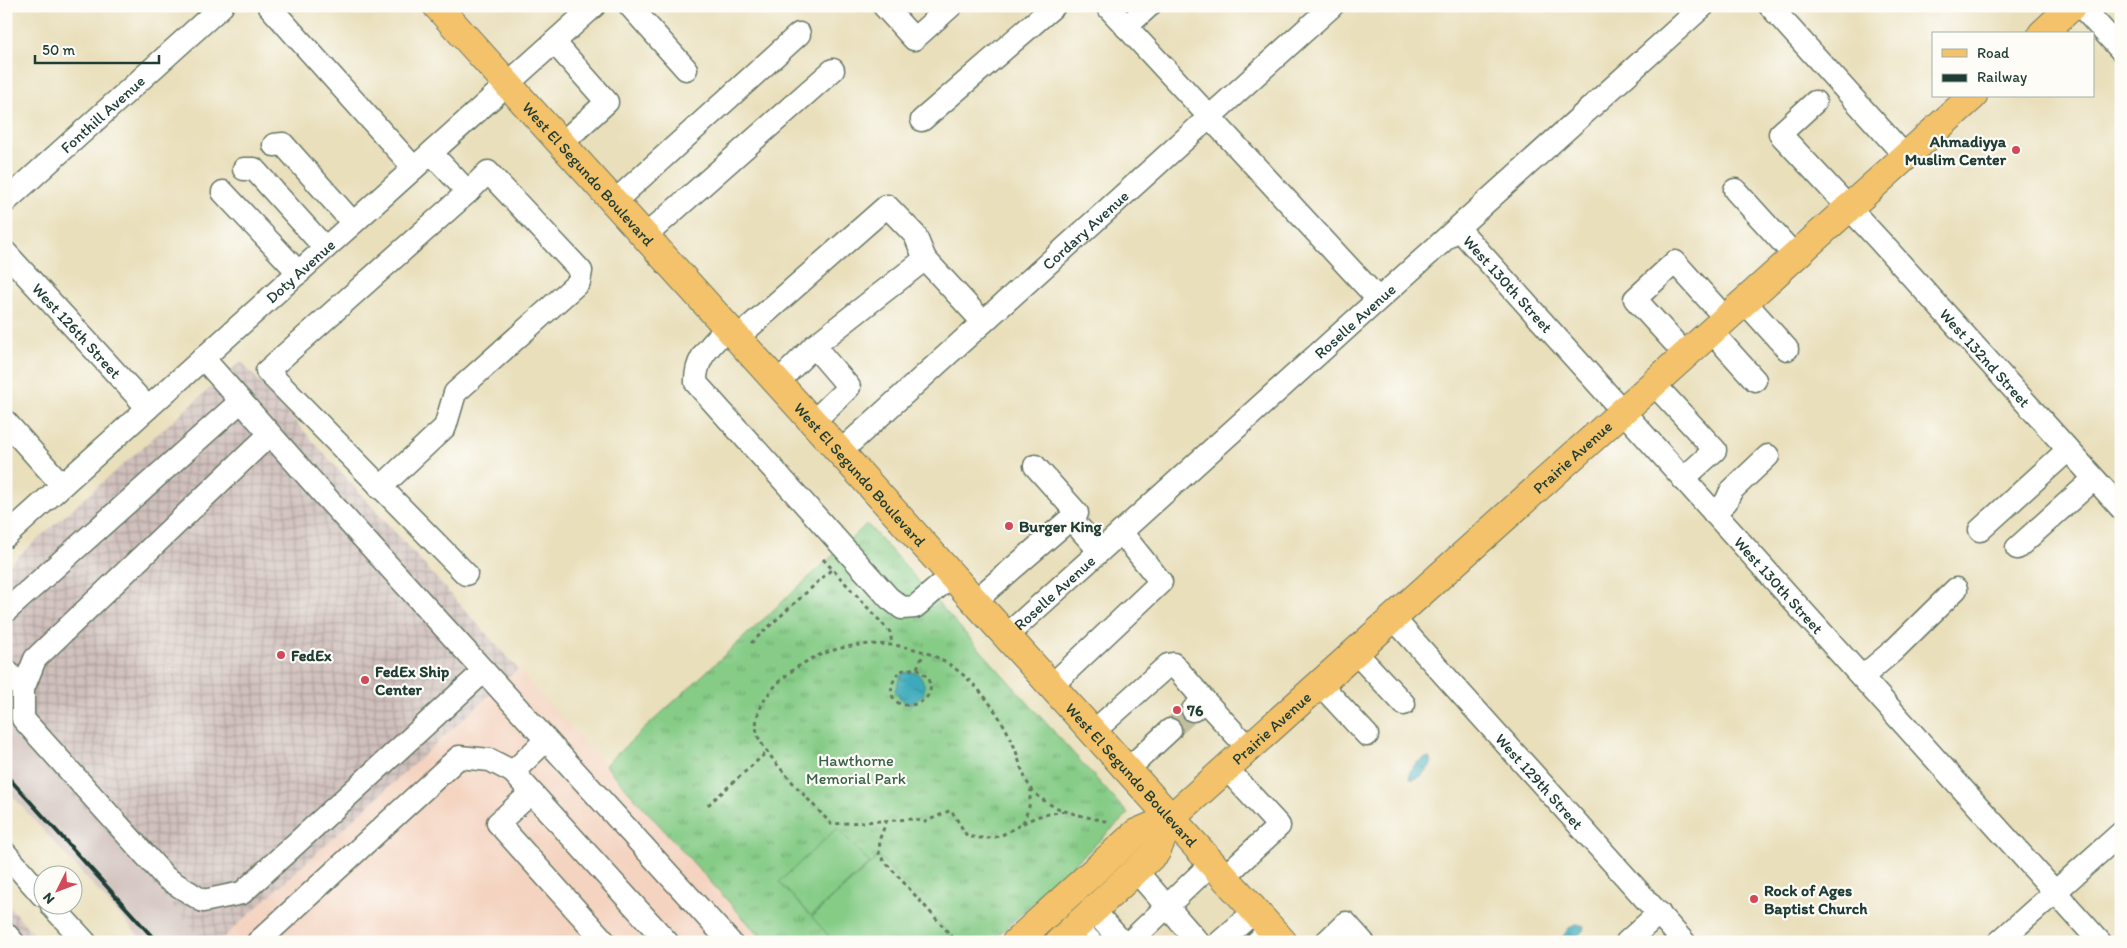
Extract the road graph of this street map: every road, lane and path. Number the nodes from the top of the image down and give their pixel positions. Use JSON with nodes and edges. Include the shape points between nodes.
{"nodes":[{"id":1,"x":222,"y":6,"type":"edge"},
{"id":2,"x":269,"y":6,"type":"edge"},
{"id":3,"x":437,"y":6,"type":"edge"},
{"id":4,"x":594,"y":6,"type":"edge"},
{"id":5,"x":630,"y":6,"type":"edge"},
{"id":6,"x":884,"y":6,"type":"edge"},
{"id":7,"x":951,"y":6,"type":"edge"},
{"id":8,"x":1054,"y":6,"type":"edge"},
{"id":9,"x":1107,"y":6,"type":"edge"},
{"id":10,"x":1149,"y":6,"type":"edge"},
{"id":11,"x":1332,"y":6,"type":"edge"},
{"id":12,"x":1703,"y":6,"type":"edge"},
{"id":13,"x":1770,"y":6,"type":"edge"},
{"id":14,"x":2072,"y":6,"type":"edge"},
{"id":15,"x":2081,"y":6,"type":"edge"},
{"id":16,"x":1126,"y":27,"type":"junction"},
{"id":17,"x":2044,"y":32,"type":"edge"},
{"id":18,"x":799,"y":34,"type":"dead end"},
{"id":19,"x":554,"y":42,"type":"junction"},
{"id":20,"x":2121,"y":50,"type":"edge"},
{"id":21,"x":686,"y":69,"type":"dead end"},
{"id":22,"x":833,"y":70,"type":"dead end"},
{"id":23,"x":507,"y":84,"type":"junction"},
{"id":24,"x":1971,"y":98,"type":"edge"},
{"id":25,"x":1814,"y":102,"type":"dead end"},
{"id":26,"x":1210,"y":117,"type":"junction"},
{"id":27,"x":922,"y":120,"type":"dead end"},
{"id":28,"x":561,"y":144,"type":"junction"},
{"id":29,"x":274,"y":146,"type":"dead end"},
{"id":30,"x":431,"y":153,"type":"junction"},
{"id":31,"x":1906,"y":157,"type":"junction"},
{"id":32,"x":414,"y":168,"type":"junction"},
{"id":33,"x":244,"y":169,"type":"dead end"},
{"id":34,"x":1735,"y":190,"type":"dead end"},
{"id":35,"x":223,"y":192,"type":"dead end"},
{"id":36,"x":468,"y":192,"type":"junction"},
{"id":37,"x":6,"y":201,"type":"edge"},
{"id":38,"x":614,"y":202,"type":"junction"},
{"id":39,"x":1849,"y":208,"type":"junction"},
{"id":40,"x":353,"y":223,"type":"junction"},
{"id":41,"x":1458,"y":228,"type":"junction"},
{"id":42,"x":644,"y":236,"type":"junction"},
{"id":43,"x":326,"y":248,"type":"junction"},
{"id":44,"x":6,"y":253,"type":"edge"},
{"id":45,"x":1795,"y":256,"type":"junction"},
{"id":46,"x":925,"y":259,"type":"junction"},
{"id":47,"x":299,"y":273,"type":"junction"},
{"id":48,"x":1378,"y":300,"type":"junction"},
{"id":49,"x":1727,"y":318,"type":"junction"},
{"id":50,"x":983,"y":322,"type":"junction"},
{"id":51,"x":732,"y":333,"type":"junction"},
{"id":52,"x":814,"y":346,"type":"junction"},
{"id":53,"x":1787,"y":349,"type":"dead end"},
{"id":54,"x":1686,"y":355,"type":"junction"},
{"id":55,"x":203,"y":358,"type":"junction"},
{"id":56,"x":1755,"y":380,"type":"dead end"},
{"id":57,"x":777,"y":383,"type":"junction"},
{"id":58,"x":1654,"y":384,"type":"junction"},
{"id":59,"x":240,"y":401,"type":"junction"},
{"id":60,"x":148,"y":408,"type":"junction"},
{"id":61,"x":1623,"y":412,"type":"junction"},
{"id":62,"x":6,"y":422,"type":"edge"},
{"id":63,"x":813,"y":422,"type":"junction"},
{"id":64,"x":270,"y":434,"type":"junction"},
{"id":65,"x":2068,"y":450,"type":"junction"},
{"id":66,"x":840,"y":452,"type":"junction"},
{"id":67,"x":1768,"y":456,"type":"dead end"},
{"id":68,"x":1035,"y":466,"type":"dead end"},
{"id":69,"x":1684,"y":479,"type":"junction"},
{"id":70,"x":2094,"y":479,"type":"junction"},
{"id":71,"x":62,"y":486,"type":"junction"},
{"id":72,"x":380,"y":488,"type":"junction"},
{"id":73,"x":2121,"y":508,"type":"edge"},
{"id":74,"x":1714,"y":513,"type":"junction"},
{"id":75,"x":1071,"y":519,"type":"junction"},
{"id":76,"x":1980,"y":530,"type":"dead end"},
{"id":77,"x":1120,"y":532,"type":"junction"},
{"id":78,"x":6,"y":536,"type":"edge"},
{"id":79,"x":2017,"y":548,"type":"dead end"},
{"id":80,"x":1100,"y":551,"type":"junction"},
{"id":81,"x":823,"y":559,"type":"dead end"},
{"id":82,"x":832,"y":569,"type":"junction"},
{"id":83,"x":466,"y":574,"type":"dead end"},
{"id":84,"x":951,"y":576,"type":"junction"},
{"id":85,"x":1956,"y":589,"type":"dead end"},
{"id":86,"x":975,"y":601,"type":"junction"},
{"id":87,"x":6,"y":611,"type":"edge"},
{"id":88,"x":1394,"y":619,"type":"junction"},
{"id":89,"x":1006,"y":636,"type":"junction"},
{"id":90,"x":751,"y":643,"type":"dead end"},
{"id":91,"x":892,"y":644,"type":"junction"},
{"id":92,"x":924,"y":653,"type":"junction"},
{"id":93,"x":1356,"y":653,"type":"junction"},
{"id":94,"x":917,"y":668,"type":"junction"},
{"id":95,"x":6,"y":670,"type":"edge"},
{"id":96,"x":484,"y":671,"type":"junction"},
{"id":97,"x":1862,"y":677,"type":"junction"},
{"id":98,"x":1320,"y":685,"type":"junction"},
{"id":99,"x":1051,"y":686,"type":"junction"},
{"id":100,"x":24,"y":689,"type":"junction"},
{"id":101,"x":1404,"y":704,"type":"dead end"},
{"id":102,"x":1170,"y":730,"type":"tunnel mouth"},
{"id":103,"x":1093,"y":732,"type":"junction"},
{"id":104,"x":1366,"y":735,"type":"dead end"},
{"id":105,"x":546,"y":740,"type":"junction"},
{"id":106,"x":1249,"y":749,"type":"junction"},
{"id":107,"x":767,"y":752,"type":"junction"},
{"id":108,"x":1227,"y":769,"type":"junction"},
{"id":109,"x":1127,"y":770,"type":"junction"},
{"id":110,"x":513,"y":772,"type":"junction"},
{"id":111,"x":1031,"y":788,"type":"junction"},
{"id":112,"x":531,"y":793,"type":"junction"},
{"id":113,"x":708,"y":805,"type":"dead end"},
{"id":114,"x":1065,"y":811,"type":"junction"},
{"id":115,"x":1171,"y":818,"type":"junction"},
{"id":116,"x":886,"y":820,"type":"junction"},
{"id":117,"x":1109,"y":822,"type":"dead end"},
{"id":118,"x":1022,"y":824,"type":"junction"},
{"id":119,"x":2121,"y":833,"type":"edge"},
{"id":120,"x":6,"y":854,"type":"edge"},
{"id":121,"x":1218,"y":870,"type":"junction"},
{"id":122,"x":1136,"y":871,"type":"junction"},
{"id":123,"x":32,"y":884,"type":"edge"},
{"id":124,"x":2056,"y":892,"type":"junction"},
{"id":125,"x":1168,"y":906,"type":"junction"},
{"id":126,"x":1659,"y":913,"type":"junction"},
{"id":127,"x":61,"y":916,"type":"edge"},
{"id":128,"x":1080,"y":930,"type":"edge"},
{"id":129,"x":1266,"y":931,"type":"edge"},
{"id":130,"x":6,"y":934,"type":"edge"},
{"id":131,"x":13,"y":942,"type":"edge"},
{"id":132,"x":85,"y":942,"type":"edge"},
{"id":133,"x":258,"y":942,"type":"edge"},
{"id":134,"x":605,"y":942,"type":"edge"},
{"id":135,"x":667,"y":942,"type":"edge"},
{"id":136,"x":730,"y":942,"type":"edge"},
{"id":137,"x":957,"y":942,"type":"edge"},
{"id":138,"x":1016,"y":942,"type":"edge"},
{"id":139,"x":1122,"y":942,"type":"edge"},
{"id":140,"x":1130,"y":942,"type":"edge"},
{"id":141,"x":1198,"y":942,"type":"edge"},
{"id":142,"x":1220,"y":942,"type":"edge"},
{"id":143,"x":1326,"y":942,"type":"edge"},
{"id":144,"x":1363,"y":942,"type":"edge"},
{"id":145,"x":1627,"y":942,"type":"edge"},
{"id":146,"x":1684,"y":942,"type":"edge"},
{"id":147,"x":1999,"y":942,"type":"edge"},
{"id":148,"x":2100,"y":942,"type":"edge"}],
"edges":[{"from":1,"to":37,"type":"street","name":"Fonthill Avenue"},
{"from":2,"to":32,"type":"street"},
{"from":3,"to":23,"type":"main road","name":"West El Segundo Boulevard"},
{"from":4,"to":19,"type":"street","name":"Doty Avenue"},
{"from":5,"to":21,"type":"street"},
{"from":6,"to":7,"type":"street","via":[[914,40]]},
{"from":8,"to":27,"type":"street"},
{"from":9,"to":16,"type":"street"},
{"from":10,"to":16,"type":"street"},
{"from":11,"to":26,"type":"street","name":"Cordary Avenue"},
{"from":12,"to":41,"type":"street","name":"Roselle Avenue"},
{"from":13,"to":31,"type":"street"},
{"from":14,"to":17,"type":"main road"},
{"from":15,"to":20,"type":"street"},
{"from":16,"to":26,"type":"street"},
{"from":18,"to":38,"type":"street"},
{"from":19,"to":23,"type":"street","name":"Doty Avenue"},
{"from":19,"to":28,"type":"street","via":[[607,102]]},
{"from":22,"to":42,"type":"street"},
{"from":23,"to":28,"type":"main road","name":"West El Segundo Boulevard"},
{"from":23,"to":30,"type":"street","name":"Doty Avenue"},
{"from":24,"to":31,"type":"main road","name":"Prairie Avenue"},
{"from":25,"to":39,"type":"street","name":"West 132nd Street","via":[[1780,134]]},
{"from":26,"to":48,"type":"street"},
{"from":26,"to":50,"type":"street","name":"Cordary Avenue"},
{"from":28,"to":38,"type":"main road","name":"West El Segundo Boulevard"},
{"from":29,"to":40,"type":"street","via":[[283,144]]},
{"from":30,"to":32,"type":"street","name":"Doty Avenue"},
{"from":30,"to":36,"type":"street"},
{"from":31,"to":39,"type":"main road","name":"Prairie Avenue"},
{"from":32,"to":40,"type":"street","name":"Doty Avenue"},
{"from":33,"to":43,"type":"street","via":[[254,169]]},
{"from":34,"to":45,"type":"street"},
{"from":35,"to":47,"type":"street"},
{"from":36,"to":72,"type":"street","via":[[267,371]]},
{"from":36,"to":72,"type":"street","via":[[488,172],[580,271],[579,282],[455,393],[445,427]]},
{"from":38,"to":42,"type":"main road","name":"West El Segundo Boulevard"},
{"from":39,"to":45,"type":"main road","name":"Prairie Avenue"},
{"from":39,"to":65,"type":"street","name":"West 132nd Street"},
{"from":40,"to":43,"type":"street","name":"Doty Avenue"},
{"from":41,"to":48,"type":"street","name":"Roselle Avenue"},
{"from":41,"to":61,"type":"street","name":"West 130th Street"},
{"from":42,"to":51,"type":"main road","name":"West El Segundo Boulevard"},
{"from":43,"to":47,"type":"street","name":"Doty Avenue"},
{"from":44,"to":60,"type":"street","name":"West 126th Street"},
{"from":45,"to":49,"type":"main road","name":"Prairie Avenue"},
{"from":46,"to":50,"type":"street"},
{"from":46,"to":51,"type":"street","via":[[915,235],[887,206]]},
{"from":46,"to":52,"type":"street"},
{"from":47,"to":55,"type":"street","name":"Doty Avenue"},
{"from":48,"to":77,"type":"street","name":"Roselle Avenue"},
{"from":49,"to":53,"type":"street"},
{"from":49,"to":54,"type":"main road","name":"Prairie Avenue"},
{"from":49,"to":54,"type":"street","via":[[1675,262],[1635,299]]},
{"from":49,"to":56,"type":"street"},
{"from":50,"to":66,"type":"street","name":"Cordary Avenue"},
{"from":51,"to":57,"type":"main road","name":"West El Segundo Boulevard"},
{"from":51,"to":84,"type":"street","via":[[701,357],[696,382],[889,598],[902,608],[915,607]]},
{"from":52,"to":57,"type":"street"},
{"from":52,"to":63,"type":"street","via":[[849,386]]},
{"from":54,"to":58,"type":"main road","name":"Prairie Avenue"},
{"from":55,"to":59,"type":"street"},
{"from":55,"to":60,"type":"street","name":"Doty Avenue"},
{"from":57,"to":63,"type":"main road","name":"West El Segundo Boulevard"},
{"from":58,"to":61,"type":"main road","name":"Prairie Avenue"},
{"from":58,"to":69,"type":"street","via":[[1715,450]]},
{"from":59,"to":64,"type":"street"},
{"from":59,"to":87,"type":"street"},
{"from":60,"to":71,"type":"street","name":"Doty Avenue"},
{"from":61,"to":69,"type":"street","name":"West 130th Street"},
{"from":61,"to":88,"type":"main road","name":"Prairie Avenue"},
{"from":62,"to":71,"type":"street"},
{"from":63,"to":66,"type":"main road","name":"West El Segundo Boulevard"},
{"from":64,"to":96,"type":"street"},
{"from":64,"to":100,"type":"street","via":[[35,659]]},
{"from":65,"to":70,"type":"street","name":"West 132nd Street"},
{"from":65,"to":76,"type":"street"},
{"from":66,"to":84,"type":"main road","name":"West El Segundo Boulevard"},
{"from":67,"to":74,"type":"street","via":[[1731,491],[1726,502]]},
{"from":68,"to":75,"type":"street","via":[[1077,513]]},
{"from":69,"to":74,"type":"street","name":"West 130th Street"},
{"from":70,"to":73,"type":"street","name":"West 132nd Street"},
{"from":70,"to":79,"type":"street"},
{"from":71,"to":78,"type":"street","name":"Doty Avenue"},
{"from":72,"to":83,"type":"street"},
{"from":74,"to":97,"type":"street","name":"West 130th Street"},
{"from":75,"to":80,"type":"street"},
{"from":75,"to":86,"type":"street"},
{"from":77,"to":80,"type":"street","name":"Roselle Avenue"},
{"from":77,"to":99,"type":"street","via":[[1162,582]]},
{"from":80,"to":89,"type":"street","name":"Roselle Avenue"},
{"from":81,"to":82,"type":"path"},
{"from":82,"to":90,"type":"path"},
{"from":82,"to":91,"type":"path","via":[[890,632]]},
{"from":84,"to":86,"type":"main road","name":"West El Segundo Boulevard"},
{"from":85,"to":97,"type":"street"},
{"from":86,"to":89,"type":"main road","name":"West El Segundo Boulevard"},
{"from":88,"to":93,"type":"main road","name":"Prairie Avenue"},
{"from":88,"to":126,"type":"street","name":"West 129th Street"},
{"from":89,"to":99,"type":"main road","name":"West El Segundo Boulevard"},
{"from":91,"to":92,"type":"path"},
{"from":91,"to":107,"type":"path","via":[[870,643],[837,648],[805,660],[777,684],[756,715],[757,735]]},
{"from":92,"to":94,"type":"path"},
{"from":92,"to":111,"type":"path","via":[[965,675],[998,716]]},
{"from":93,"to":98,"type":"main road","name":"Prairie Avenue"},
{"from":93,"to":101,"type":"street"},
{"from":94,"to":94,"type":"path","via":[[899,671],[892,684],[893,696],[907,706],[915,706],[929,693],[925,674]]},
{"from":95,"to":100,"type":"street"},
{"from":96,"to":100,"type":"street","via":[[242,893],[203,901],[166,878],[23,719]]},
{"from":96,"to":105,"type":"street"},
{"from":97,"to":124,"type":"street","name":"West 130th Street"},
{"from":98,"to":104,"type":"street"},
{"from":98,"to":106,"type":"main road","name":"Prairie Avenue"},
{"from":99,"to":103,"type":"main road","name":"West El Segundo Boulevard"},
{"from":102,"to":109,"type":"street"},
{"from":103,"to":106,"type":"street","via":[[1173,664],[1199,705]]},
{"from":103,"to":109,"type":"main road","name":"West El Segundo Boulevard"},
{"from":105,"to":110,"type":"street"},
{"from":105,"to":136,"type":"street"},
{"from":106,"to":108,"type":"main road","name":"Prairie Avenue"},
{"from":107,"to":113,"type":"path"},
{"from":107,"to":116,"type":"path","via":[[831,824]]},
{"from":108,"to":115,"type":"main road","name":"Prairie Avenue"},
{"from":108,"to":121,"type":"street","via":[[1278,826]]},
{"from":109,"to":115,"type":"main road","name":"West El Segundo Boulevard"},
{"from":110,"to":112,"type":"street"},
{"from":110,"to":133,"type":"street","via":[[490,760],[459,757]]},
{"from":111,"to":114,"type":"path"},
{"from":111,"to":118,"type":"path","via":[[1029,807]]},
{"from":112,"to":134,"type":"street","via":[[498,823]]},
{"from":112,"to":135,"type":"street"},
{"from":114,"to":117,"type":"path"},
{"from":114,"to":118,"type":"path","via":[[1044,814]]},
{"from":115,"to":121,"type":"main road","name":"West El Segundo Boulevard"},
{"from":115,"to":122,"type":"main road","name":"Prairie Avenue","via":[[1156,852]]},
{"from":115,"to":138,"type":"main road","name":"Prairie Avenue","via":[[1136,833]]},
{"from":116,"to":118,"type":"path","via":[[925,822],[951,810],[967,836],[984,840],[1000,838]]},
{"from":116,"to":137,"type":"path","via":[[879,855]]},
{"from":119,"to":124,"type":"street"},
{"from":120,"to":123,"type":"street"},
{"from":121,"to":125,"type":"street"},
{"from":121,"to":129,"type":"main road","name":"West El Segundo Boulevard"},
{"from":122,"to":125,"type":"street"},
{"from":122,"to":128,"type":"main road","name":"Prairie Avenue"},
{"from":124,"to":147,"type":"street"},
{"from":124,"to":148,"type":"street","name":"West 130th Street"},
{"from":125,"to":140,"type":"street"},
{"from":125,"to":141,"type":"street"},
{"from":126,"to":145,"type":"street"},
{"from":126,"to":146,"type":"street","name":"West 129th Street"},
{"from":127,"to":132,"type":"street"},
{"from":128,"to":139,"type":"street"},
{"from":129,"to":142,"type":"street"},
{"from":130,"to":131,"type":"street"},
{"from":143,"to":144,"type":"street","via":[[1346,922]]}]}
